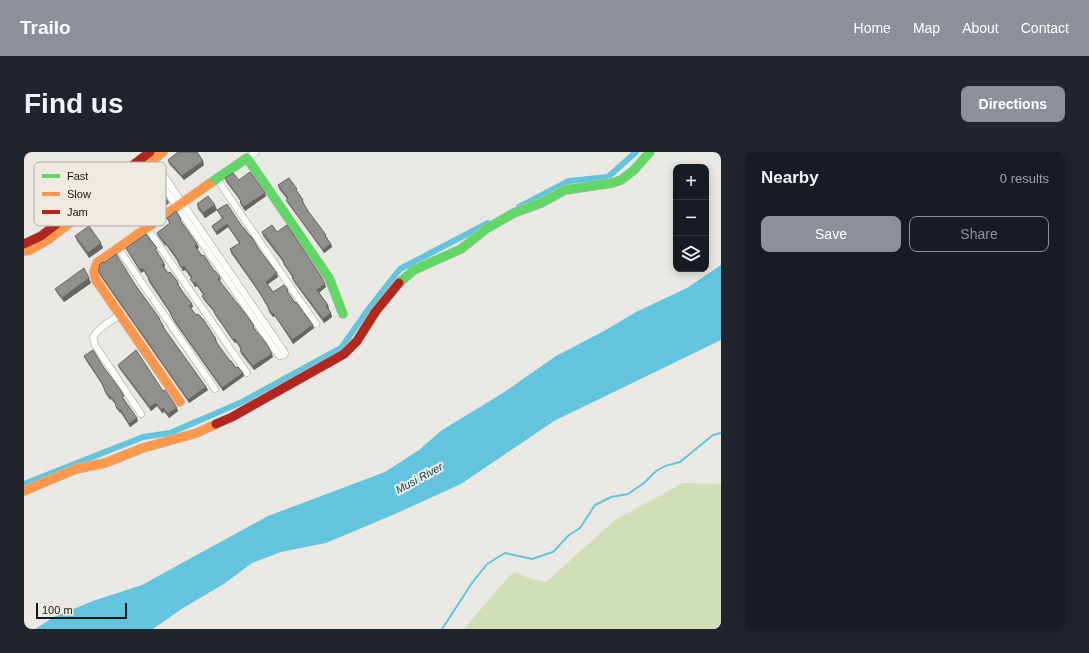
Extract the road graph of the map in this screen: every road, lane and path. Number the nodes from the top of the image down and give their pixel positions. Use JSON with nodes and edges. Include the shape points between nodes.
{"nodes":[{"id":1,"x":162,"y":152,"type":"edge"},
{"id":2,"x":256,"y":152,"type":"edge"},
{"id":3,"x":650,"y":152,"type":"edge"},
{"id":4,"x":247,"y":158,"type":"junction"},
{"id":5,"x":150,"y":159,"type":"edge"},
{"id":6,"x":217,"y":179,"type":"junction"},
{"id":7,"x":166,"y":184,"type":"edge"},
{"id":8,"x":180,"y":205,"type":"junction"},
{"id":9,"x":166,"y":215,"type":"edge"},
{"id":10,"x":55,"y":226,"type":"edge"},
{"id":11,"x":65,"y":226,"type":"edge"},
{"id":12,"x":150,"y":226,"type":"edge"},
{"id":13,"x":147,"y":228,"type":"junction"},
{"id":14,"x":24,"y":244,"type":"edge"},
{"id":15,"x":118,"y":248,"type":"junction"},
{"id":16,"x":24,"y":251,"type":"edge"},
{"id":17,"x":343,"y":314,"type":"dead end"},
{"id":18,"x":120,"y":316,"type":"junction"},
{"id":19,"x":316,"y":324,"type":"dead end"},
{"id":20,"x":247,"y":372,"type":"dead end"},
{"id":21,"x":215,"y":389,"type":"dead end"},
{"id":22,"x":180,"y":402,"type":"dead end"},
{"id":23,"x":141,"y":414,"type":"dead end"},
{"id":24,"x":24,"y":490,"type":"edge"}],
"edges":[{"from":1,"to":5,"type":"street"},
{"from":2,"to":4,"type":"street"},
{"from":3,"to":24,"type":"street","via":[[621,180],[565,190],[514,213],[486,229],[461,249],[414,270],[394,288],[357,341],[344,354],[232,416],[197,433],[143,448],[105,464],[76,469]]},
{"from":4,"to":6,"type":"street"},
{"from":4,"to":17,"type":"street","via":[[329,278]]},
{"from":6,"to":8,"type":"street"},
{"from":6,"to":19,"type":"street"},
{"from":7,"to":8,"type":"street"},
{"from":8,"to":8,"type":"street","via":[[283,350],[284,355],[278,354]]},
{"from":8,"to":9,"type":"street"},
{"from":10,"to":14,"type":"street"},
{"from":11,"to":16,"type":"street","via":[[49,239]]},
{"from":12,"to":13,"type":"street"},
{"from":13,"to":15,"type":"street"},
{"from":13,"to":20,"type":"street"},
{"from":15,"to":18,"type":"street","via":[[97,263],[93,273]]},
{"from":15,"to":21,"type":"street"},
{"from":18,"to":22,"type":"street"},
{"from":18,"to":23,"type":"street","via":[[96,331],[95,345]]}]}
